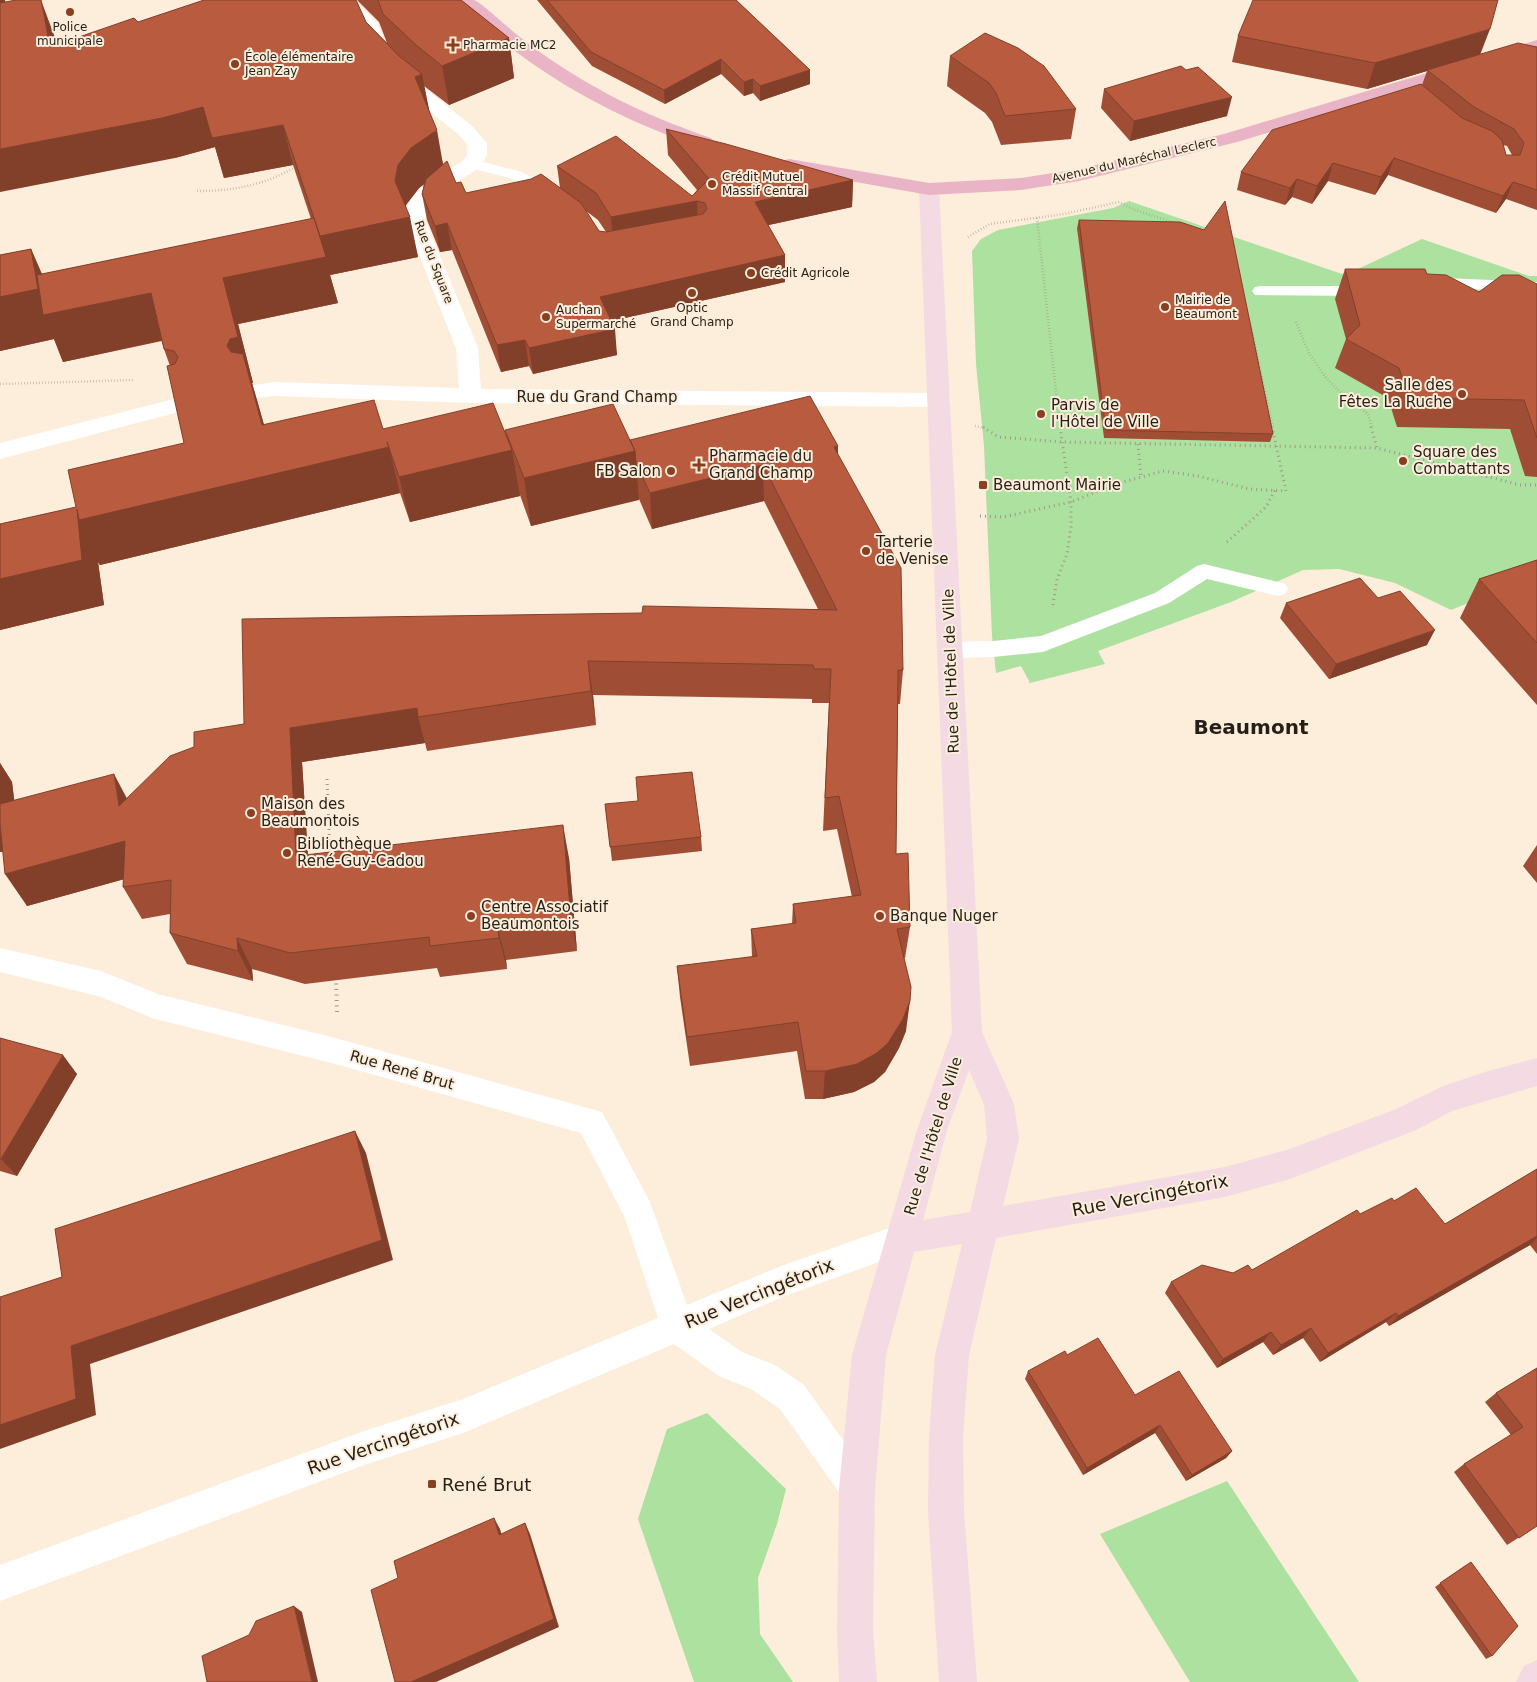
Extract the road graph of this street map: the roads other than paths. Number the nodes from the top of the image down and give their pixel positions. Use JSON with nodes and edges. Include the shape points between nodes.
{"nodes":[{"id":1,"x":344,"y":0,"type":"edge"},
{"id":2,"x":464,"y":0,"type":"edge"},
{"id":3,"x":1537,"y":45,"type":"edge"},
{"id":4,"x":724,"y":149,"type":"edge"},
{"id":5,"x":769,"y":160,"type":"edge"},
{"id":6,"x":472,"y":164,"type":"junction"},
{"id":7,"x":929,"y":189,"type":"junction"},
{"id":8,"x":562,"y":202,"type":"edge"},
{"id":9,"x":1419,"y":287,"type":"edge"},
{"id":10,"x":1537,"y":287,"type":"edge"},
{"id":11,"x":1383,"y":290,"type":"edge"},
{"id":12,"x":1261,"y":291,"type":"dead end"},
{"id":13,"x":255,"y":391,"type":"edge"},
{"id":14,"x":470,"y":396,"type":"junction"},
{"id":15,"x":940,"y":400,"type":"junction"},
{"id":16,"x":182,"y":404,"type":"edge"},
{"id":17,"x":0,"y":451,"type":"edge"},
{"id":18,"x":1278,"y":589,"type":"dead end"},
{"id":19,"x":950,"y":650,"type":"junction"},
{"id":20,"x":0,"y":960,"type":"edge"},
{"id":21,"x":967,"y":1032,"type":"junction"},
{"id":22,"x":1537,"y":1072,"type":"edge"},
{"id":23,"x":982,"y":1226,"type":"junction"},
{"id":24,"x":901,"y":1239,"type":"junction"},
{"id":25,"x":676,"y":1326,"type":"junction"},
{"id":26,"x":857,"y":1489,"type":"junction"},
{"id":27,"x":0,"y":1583,"type":"edge"},
{"id":28,"x":858,"y":1682,"type":"edge"},
{"id":29,"x":958,"y":1682,"type":"edge"}],
"edges":[{"from":1,"to":6,"type":"street","via":[[368,23],[380,56],[477,143],[477,154]]},
{"from":2,"to":4,"type":"main road","via":[[533,57],[603,101]]},
{"from":3,"to":7,"type":"main road","name":"Avenue du Maréchal Leclerc","via":[[1413,90],[1087,173],[1021,184]]},
{"from":5,"to":7,"type":"main road","name":"Avenue du Maréchal Leclerc"},
{"from":6,"to":8,"type":"lane","via":[[516,175]]},
{"from":6,"to":14,"type":"street","name":"Rue du Square","via":[[437,186],[419,202],[415,220],[467,348]]},
{"from":7,"to":15,"type":"main road","name":"Rue de l'Hôtel de Ville"},
{"from":9,"to":10,"type":"lane","via":[[1444,283]]},
{"from":11,"to":12,"type":"lane"},
{"from":13,"to":14,"type":"street","name":"Rue du Grand Champ","via":[[421,392]]},
{"from":14,"to":15,"type":"street","name":"Rue du Grand Champ"},
{"from":15,"to":19,"type":"main road","name":"Rue de l'Hôtel de Ville"},
{"from":16,"to":17,"type":"street"},
{"from":18,"to":19,"type":"lane","via":[[1204,572],[1162,598],[1043,644]]},
{"from":19,"to":21,"type":"main road","name":"Rue de l'Hôtel de Ville"},
{"from":20,"to":25,"type":"street","name":"Rue René Brut","via":[[101,984],[155,1006],[339,1052],[591,1122],[639,1213]]},
{"from":21,"to":23,"type":"main road","name":"Rue de l'Hôtel de Ville","via":[[999,1104],[1003,1139]]},
{"from":21,"to":24,"type":"main road","name":"Rue de l'Hôtel de Ville","via":[[932,1130]]},
{"from":22,"to":23,"type":"main road","name":"Rue Vercingétorix","via":[[1444,1100],[1406,1120],[1290,1164],[1225,1182]]},
{"from":23,"to":24,"type":"main road","name":"Rue Vercingétorix"},
{"from":23,"to":29,"type":"main road","name":"Rue de l'Hôtel de Ville","via":[[952,1355],[946,1437],[946,1510]]},
{"from":24,"to":25,"type":"street","name":"Rue Vercingétorix","via":[[781,1282]]},
{"from":24,"to":26,"type":"main road","name":"Rue de l'Hôtel de Ville","via":[[869,1355]]},
{"from":25,"to":26,"type":"street","via":[[731,1364],[763,1377],[792,1397]]},
{"from":25,"to":27,"type":"street","name":"Rue Vercingétorix","via":[[463,1416],[358,1450]]},
{"from":26,"to":28,"type":"main road","name":"Rue de l'Hôtel de Ville","via":[[855,1632]]}]}
